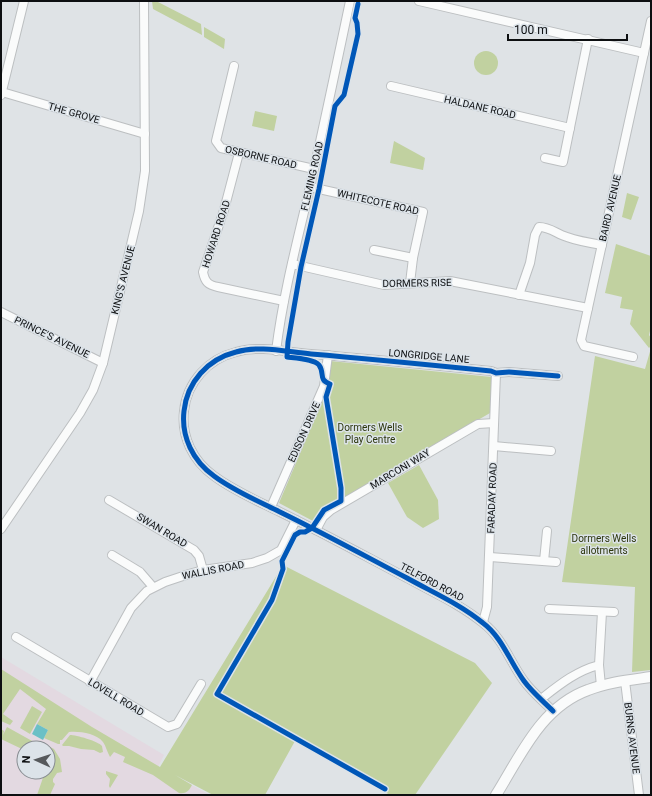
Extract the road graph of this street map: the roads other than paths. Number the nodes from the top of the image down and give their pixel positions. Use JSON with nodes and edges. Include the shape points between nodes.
{"nodes":[{"id":1,"x":24,"y":1,"type":"edge"},
{"id":2,"x":144,"y":1,"type":"edge"},
{"id":3,"x":350,"y":1,"type":"edge"},
{"id":4,"x":419,"y":1,"type":"edge"},
{"id":5,"x":651,"y":21,"type":"edge"},
{"id":6,"x":588,"y":39,"type":"junction"},
{"id":7,"x":644,"y":53,"type":"junction"},
{"id":8,"x":234,"y":66,"type":"dead end"},
{"id":9,"x":391,"y":86,"type":"dead end"},
{"id":10,"x":2,"y":93,"type":"edge"},
{"id":11,"x":570,"y":128,"type":"junction"},
{"id":12,"x":145,"y":134,"type":"junction"},
{"id":13,"x":239,"y":153,"type":"junction"},
{"id":14,"x":545,"y":158,"type":"dead end"},
{"id":15,"x":314,"y":169,"type":"junction"},
{"id":16,"x":310,"y":187,"type":"junction"},
{"id":17,"x":602,"y":245,"type":"junction"},
{"id":18,"x":374,"y":250,"type":"dead end"},
{"id":19,"x":413,"y":258,"type":"junction"},
{"id":20,"x":292,"y":264,"type":"junction"},
{"id":21,"x":410,"y":283,"type":"junction"},
{"id":22,"x":519,"y":295,"type":"junction"},
{"id":23,"x":284,"y":301,"type":"junction"},
{"id":24,"x":588,"y":308,"type":"junction"},
{"id":25,"x":1,"y":312,"type":"edge"},
{"id":26,"x":276,"y":351,"type":"junction"},
{"id":27,"x":328,"y":355,"type":"junction"},
{"id":28,"x":633,"y":357,"type":"dead end"},
{"id":29,"x":103,"y":363,"type":"junction"},
{"id":30,"x":496,"y":373,"type":"junction"},
{"id":31,"x":558,"y":376,"type":"dead end"},
{"id":32,"x":494,"y":423,"type":"junction"},
{"id":33,"x":494,"y":446,"type":"junction"},
{"id":34,"x":551,"y":451,"type":"dead end"},
{"id":35,"x":109,"y":500,"type":"dead end"},
{"id":36,"x":272,"y":507,"type":"junction"},
{"id":37,"x":296,"y":520,"type":"junction"},
{"id":38,"x":1,"y":529,"type":"edge"},
{"id":39,"x":316,"y":530,"type":"junction"},
{"id":40,"x":547,"y":531,"type":"dead end"},
{"id":41,"x":112,"y":555,"type":"dead end"},
{"id":42,"x":490,"y":557,"type":"junction"},
{"id":43,"x":544,"y":561,"type":"junction"},
{"id":44,"x":556,"y":562,"type":"dead end"},
{"id":45,"x":204,"y":570,"type":"junction"},
{"id":46,"x":153,"y":587,"type":"junction"},
{"id":47,"x":550,"y":608,"type":"dead end"},
{"id":48,"x":602,"y":612,"type":"junction"},
{"id":49,"x":614,"y":612,"type":"dead end"},
{"id":50,"x":483,"y":622,"type":"junction"},
{"id":51,"x":16,"y":637,"type":"dead end"},
{"id":52,"x":599,"y":665,"type":"junction"},
{"id":53,"x":651,"y":677,"type":"edge"},
{"id":54,"x":624,"y":681,"type":"junction"},
{"id":55,"x":90,"y":682,"type":"junction"},
{"id":56,"x":201,"y":684,"type":"dead end"},
{"id":57,"x":601,"y":686,"type":"junction"},
{"id":58,"x":541,"y":699,"type":"junction"},
{"id":59,"x":553,"y":711,"type":"junction"},
{"id":60,"x":496,"y":795,"type":"edge"},
{"id":61,"x":639,"y":795,"type":"edge"}],
"edges":[{"from":1,"to":10,"type":"street"},
{"from":2,"to":12,"type":"street","name":"KING'S AVENUE"},
{"from":3,"to":15,"type":"street","name":"FLEMING ROAD"},
{"from":4,"to":6,"type":"street"},
{"from":5,"to":7,"type":"street","name":"BAIRD AVENUE"},
{"from":6,"to":7,"type":"street"},
{"from":6,"to":11,"type":"street"},
{"from":7,"to":17,"type":"street","name":"BAIRD AVENUE"},
{"from":8,"to":13,"type":"street","name":"OSBORNE ROAD","via":[[216,141],[221,148]]},
{"from":9,"to":11,"type":"street","name":"HALDANE ROAD"},
{"from":10,"to":12,"type":"street","name":"THE GROVE"},
{"from":11,"to":14,"type":"street","via":[[563,162]]},
{"from":12,"to":29,"type":"street","name":"KING'S AVENUE","via":[[145,171],[139,212]]},
{"from":13,"to":15,"type":"street","name":"OSBORNE ROAD"},
{"from":13,"to":23,"type":"street","name":"HOWARD ROAD","via":[[226,205],[203,272],[204,279],[209,285]]},
{"from":15,"to":16,"type":"street","name":"FLEMING ROAD"},
{"from":16,"to":19,"type":"street","name":"WHITECOTE ROAD","via":[[423,212]]},
{"from":16,"to":20,"type":"street","name":"FLEMING ROAD"},
{"from":17,"to":22,"type":"street","via":[[540,227],[535,235],[530,263]]},
{"from":17,"to":24,"type":"street","name":"BAIRD AVENUE"},
{"from":18,"to":19,"type":"street"},
{"from":19,"to":21,"type":"street","name":"WHITECOTE ROAD"},
{"from":20,"to":21,"type":"street","name":"DORMERS RISE","via":[[384,285]]},
{"from":20,"to":23,"type":"street","name":"FLEMING ROAD"},
{"from":21,"to":22,"type":"street","name":"DORMERS RISE","via":[[450,281]]},
{"from":22,"to":24,"type":"street","name":"DORMERS RISE"},
{"from":23,"to":26,"type":"street","name":"FLEMING ROAD"},
{"from":24,"to":28,"type":"street","name":"BAIRD AVENUE","via":[[581,340],[584,346]]},
{"from":25,"to":29,"type":"street","name":"PRINCE'S AVENUE"},
{"from":26,"to":27,"type":"street","name":"LONGRIDGE LANE"},
{"from":26,"to":36,"type":"street","name":"TELFORD ROAD","via":[[243,350],[212,363],[192,385],[183,414],[188,444],[200,463],[220,480]]},
{"from":27,"to":30,"type":"street","name":"LONGRIDGE LANE"},
{"from":27,"to":36,"type":"street","name":"EDISON DRIVE","via":[[324,386]]},
{"from":29,"to":38,"type":"street","name":"KING'S AVENUE","via":[[93,390],[80,413]]},
{"from":30,"to":31,"type":"street","name":"LONGRIDGE LANE"},
{"from":30,"to":32,"type":"street","name":"FARADAY ROAD"},
{"from":32,"to":33,"type":"street","name":"FARADAY ROAD"},
{"from":32,"to":39,"type":"street","name":"MARCONI WAY","via":[[478,424],[331,510],[323,517]]},
{"from":33,"to":34,"type":"street"},
{"from":33,"to":42,"type":"street","name":"FARADAY ROAD"},
{"from":35,"to":45,"type":"street","name":"SWAN ROAD","via":[[194,550]]},
{"from":36,"to":37,"type":"street","name":"TELFORD ROAD"},
{"from":37,"to":39,"type":"street","name":"TELFORD ROAD"},
{"from":37,"to":45,"type":"street","name":"WALLIS ROAD","via":[[281,550],[273,556],[252,563]]},
{"from":39,"to":50,"type":"street","name":"TELFORD ROAD","via":[[452,602]]},
{"from":40,"to":43,"type":"street"},
{"from":41,"to":46,"type":"street","via":[[140,572]]},
{"from":42,"to":43,"type":"street"},
{"from":42,"to":50,"type":"street","name":"FARADAY ROAD","via":[[487,607]]},
{"from":43,"to":44,"type":"street"},
{"from":45,"to":46,"type":"street","name":"WALLIS ROAD"},
{"from":46,"to":55,"type":"street","name":"WALLIS ROAD","via":[[131,608]]},
{"from":47,"to":48,"type":"street"},
{"from":48,"to":49,"type":"street"},
{"from":48,"to":52,"type":"street"},
{"from":50,"to":58,"type":"street","name":"TELFORD ROAD","via":[[497,638],[524,680]]},
{"from":51,"to":55,"type":"street","name":"LOVELL ROAD"},
{"from":52,"to":57,"type":"street"},
{"from":52,"to":58,"type":"street","via":[[571,676]]},
{"from":53,"to":54,"type":"street"},
{"from":54,"to":57,"type":"street"},
{"from":54,"to":61,"type":"street","name":"BURNS AVENUE"},
{"from":55,"to":56,"type":"street","name":"LOVELL ROAD","via":[[168,728],[177,724]]},
{"from":57,"to":59,"type":"street","via":[[576,695]]},
{"from":58,"to":59,"type":"street","name":"TELFORD ROAD"},
{"from":59,"to":60,"type":"street","via":[[537,728]]}]}
